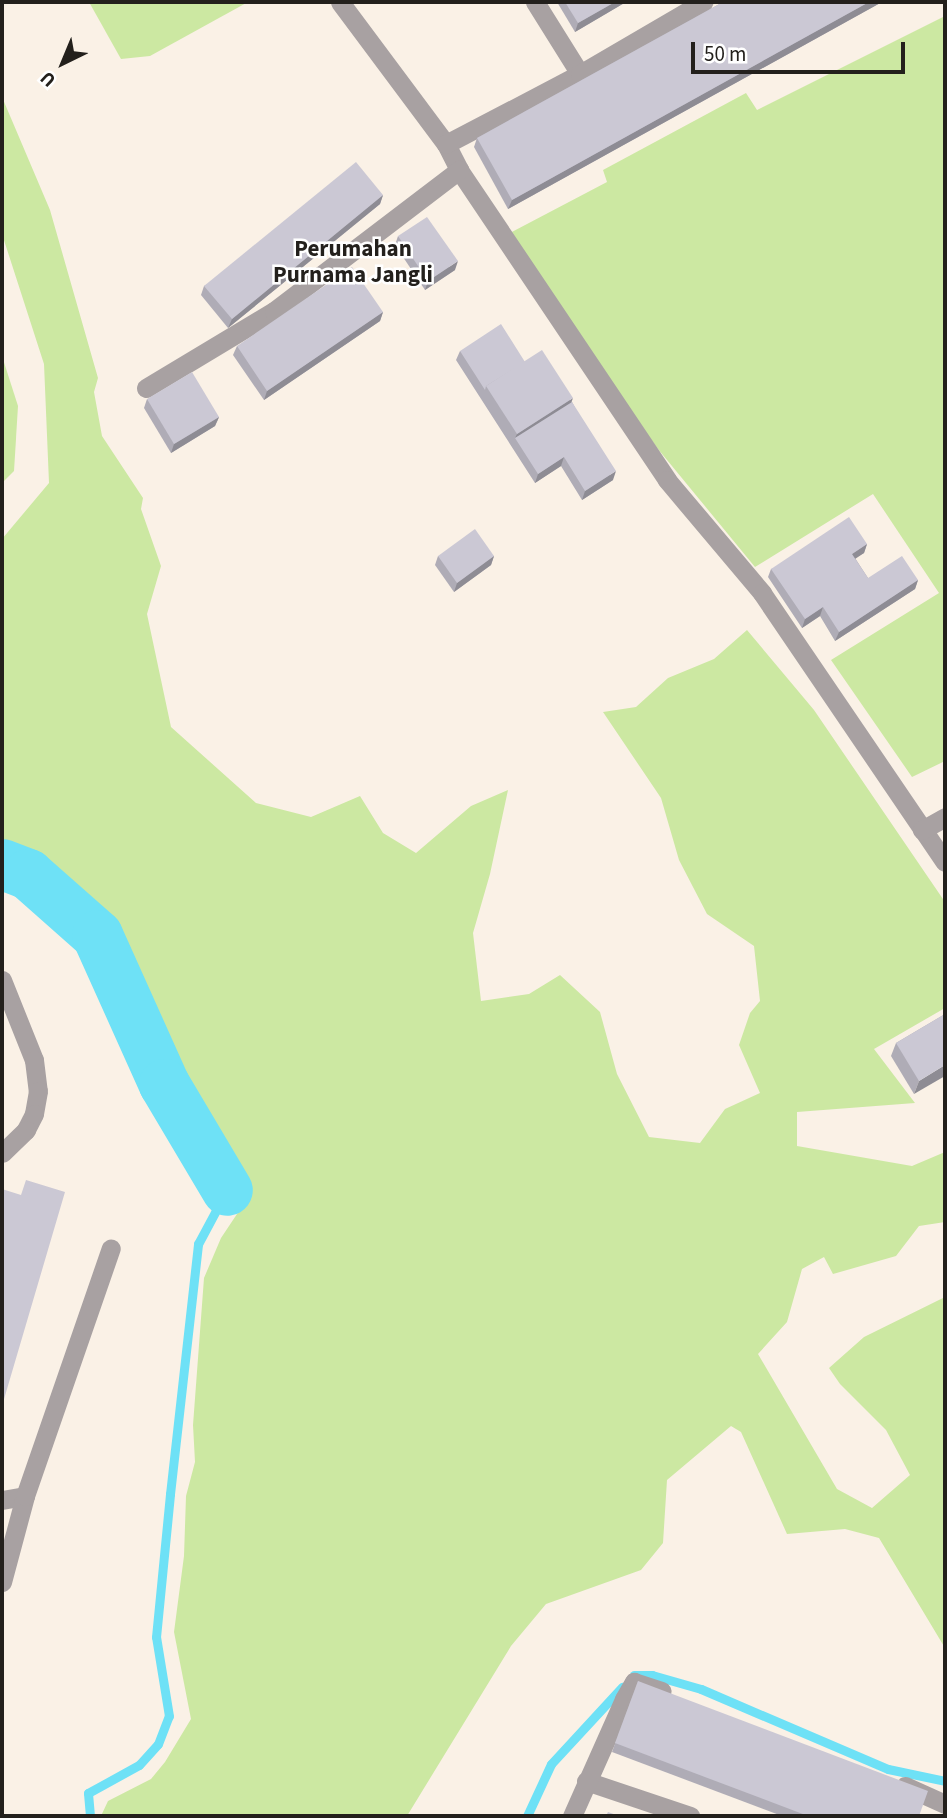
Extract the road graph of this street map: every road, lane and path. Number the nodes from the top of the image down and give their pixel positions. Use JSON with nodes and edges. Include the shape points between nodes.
{"nodes":[{"id":1,"x":340,"y":2,"type":"edge"},
{"id":2,"x":535,"y":2,"type":"edge"},
{"id":3,"x":697,"y":3,"type":"edge"},
{"id":4,"x":580,"y":74,"type":"junction"},
{"id":5,"x":446,"y":144,"type":"junction"},
{"id":6,"x":459,"y":170,"type":"junction"},
{"id":7,"x":146,"y":388,"type":"dead end"},
{"id":8,"x":945,"y":817,"type":"edge"},
{"id":9,"x":922,"y":830,"type":"junction"},
{"id":10,"x":945,"y":862,"type":"edge"},
{"id":11,"x":2,"y":979,"type":"edge"},
{"id":12,"x":2,"y":1153,"type":"edge"},
{"id":13,"x":111,"y":1248,"type":"dead end"},
{"id":14,"x":25,"y":1496,"type":"junction"},
{"id":15,"x":2,"y":1500,"type":"edge"},
{"id":16,"x":2,"y":1580,"type":"edge"},
{"id":17,"x":674,"y":1696,"type":"edge"},
{"id":18,"x":890,"y":1779,"type":"edge"},
{"id":19,"x":586,"y":1781,"type":"junction"},
{"id":20,"x":944,"y":1808,"type":"edge"},
{"id":21,"x":572,"y":1816,"type":"edge"},
{"id":22,"x":690,"y":1816,"type":"edge"}],
"edges":[{"from":1,"to":5,"type":"street"},
{"from":2,"to":4,"type":"street"},
{"from":3,"to":4,"type":"street"},
{"from":4,"to":5,"type":"street"},
{"from":5,"to":6,"type":"street"},
{"from":6,"to":7,"type":"street","via":[[274,312]]},
{"from":6,"to":9,"type":"street","via":[[667,480],[762,593]]},
{"from":8,"to":9,"type":"street"},
{"from":9,"to":10,"type":"street"},
{"from":11,"to":12,"type":"street","via":[[34,1060],[38,1091],[26,1130]]},
{"from":13,"to":14,"type":"street"},
{"from":14,"to":15,"type":"street"},
{"from":14,"to":16,"type":"street"},
{"from":17,"to":19,"type":"street","via":[[634,1682]]},
{"from":18,"to":20,"type":"street"},
{"from":19,"to":21,"type":"street"},
{"from":19,"to":22,"type":"street"}]}
